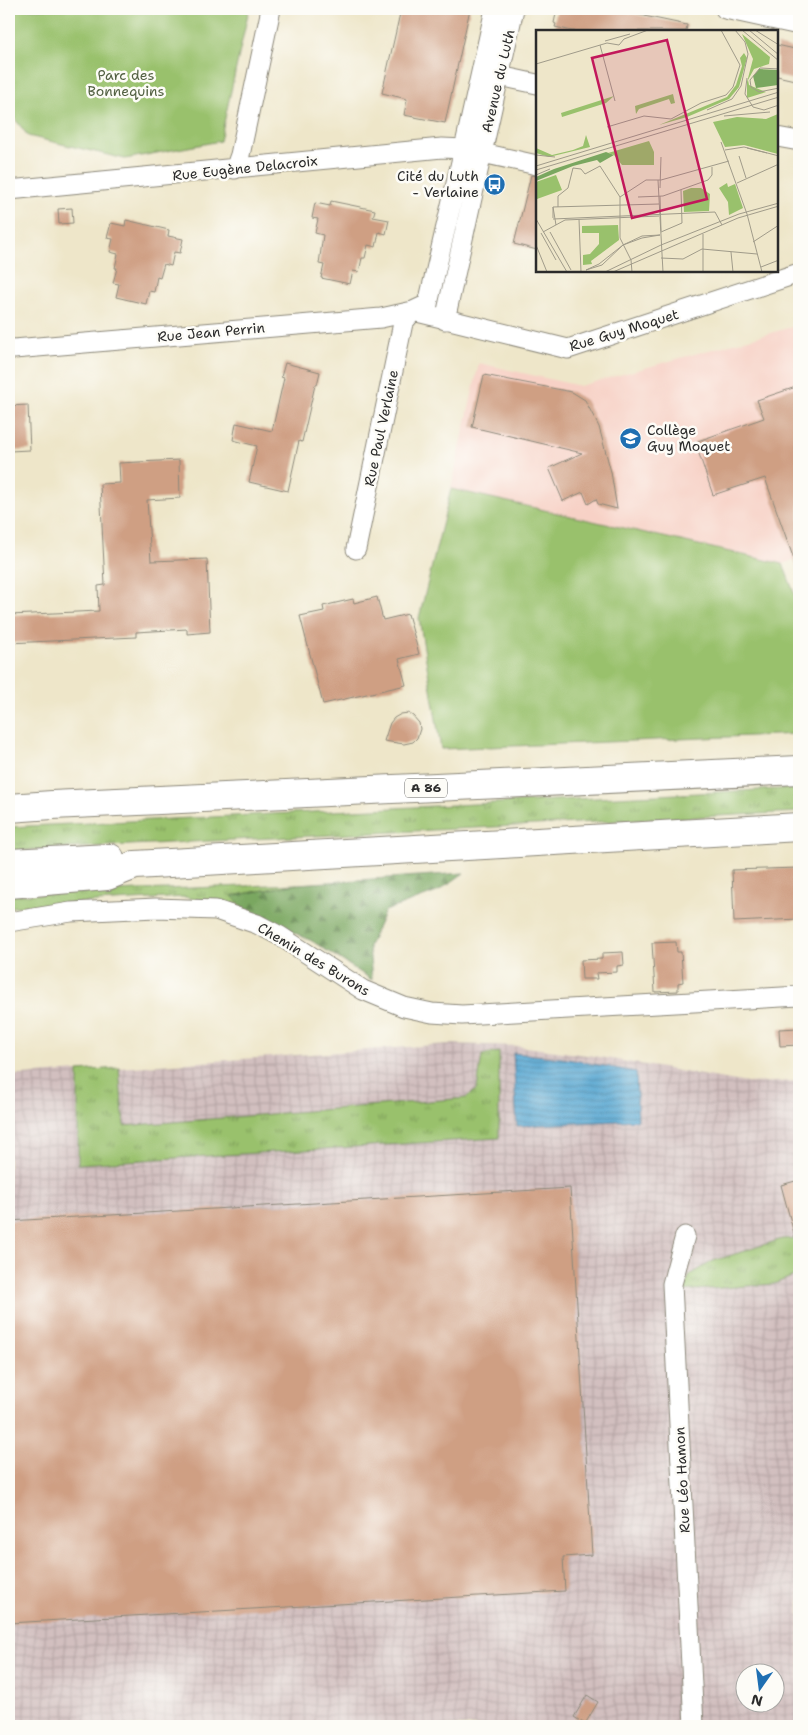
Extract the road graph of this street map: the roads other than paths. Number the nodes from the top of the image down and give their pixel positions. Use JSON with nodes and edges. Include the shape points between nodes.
{"nodes":[{"id":1,"x":271,"y":9,"type":"edge"},
{"id":2,"x":495,"y":9,"type":"edge"},
{"id":3,"x":514,"y":9,"type":"edge"},
{"id":4,"x":725,"y":9,"type":"edge"},
{"id":5,"x":799,"y":25,"type":"edge"},
{"id":6,"x":500,"y":76,"type":"junction"},
{"id":7,"x":536,"y":84,"type":"edge"},
{"id":8,"x":778,"y":137,"type":"edge"},
{"id":9,"x":799,"y":141,"type":"edge"},
{"id":10,"x":473,"y":151,"type":"junction"},
{"id":11,"x":536,"y":165,"type":"edge"},
{"id":12,"x":235,"y":168,"type":"junction"},
{"id":13,"x":9,"y":190,"type":"edge"},
{"id":14,"x":799,"y":272,"type":"edge"},
{"id":15,"x":413,"y":311,"type":"junction"},
{"id":16,"x":445,"y":320,"type":"junction"},
{"id":17,"x":9,"y":348,"type":"edge"},
{"id":18,"x":356,"y":549,"type":"dead end"},
{"id":19,"x":799,"y":770,"type":"edge"},
{"id":20,"x":9,"y":808,"type":"edge"},
{"id":21,"x":799,"y":827,"type":"edge"},
{"id":22,"x":9,"y":863,"type":"edge"},
{"id":23,"x":136,"y":865,"type":"junction"},
{"id":24,"x":9,"y":884,"type":"edge"},
{"id":25,"x":9,"y":922,"type":"edge"},
{"id":26,"x":799,"y":996,"type":"edge"},
{"id":27,"x":685,"y":1236,"type":"dead end"},
{"id":28,"x":694,"y":1726,"type":"edge"}],
"edges":[{"from":1,"to":12,"type":"street"},
{"from":2,"to":10,"type":"street","name":"Avenue du Luth"},
{"from":3,"to":6,"type":"street","name":"Avenue du Luth"},
{"from":4,"to":5,"type":"street"},
{"from":6,"to":7,"type":"street"},
{"from":6,"to":10,"type":"street","name":"Avenue du Luth"},
{"from":8,"to":9,"type":"street"},
{"from":10,"to":11,"type":"street","name":"Rue Eugène Delacroix"},
{"from":10,"to":12,"type":"street","name":"Rue Eugène Delacroix","via":[[442,148]]},
{"from":10,"to":15,"type":"street","name":"Rue Paul Verlaine","via":[[428,304]]},
{"from":10,"to":16,"type":"street"},
{"from":12,"to":13,"type":"street","name":"Rue Eugène Delacroix"},
{"from":14,"to":16,"type":"street","name":"Rue Guy Moquet","via":[[568,349]]},
{"from":15,"to":16,"type":"street"},
{"from":15,"to":17,"type":"street","name":"Rue Jean Perrin","via":[[381,318]]},
{"from":15,"to":18,"type":"street","name":"Rue Paul Verlaine","via":[[403,323]]},
{"from":19,"to":20,"type":"highway","number":"A 86"},
{"from":21,"to":23,"type":"highway"},
{"from":22,"to":23,"type":"highway","via":[[107,858]]},
{"from":23,"to":24,"type":"highway","via":[[107,876]]},
{"from":25,"to":26,"type":"street","name":"Chemin des Burons","via":[[71,912],[156,908],[216,910],[280,936],[364,990],[404,1007],[432,1013],[462,1015]]},
{"from":27,"to":28,"type":"street","name":"Rue Léo Hamon","via":[[672,1284]]}]}
